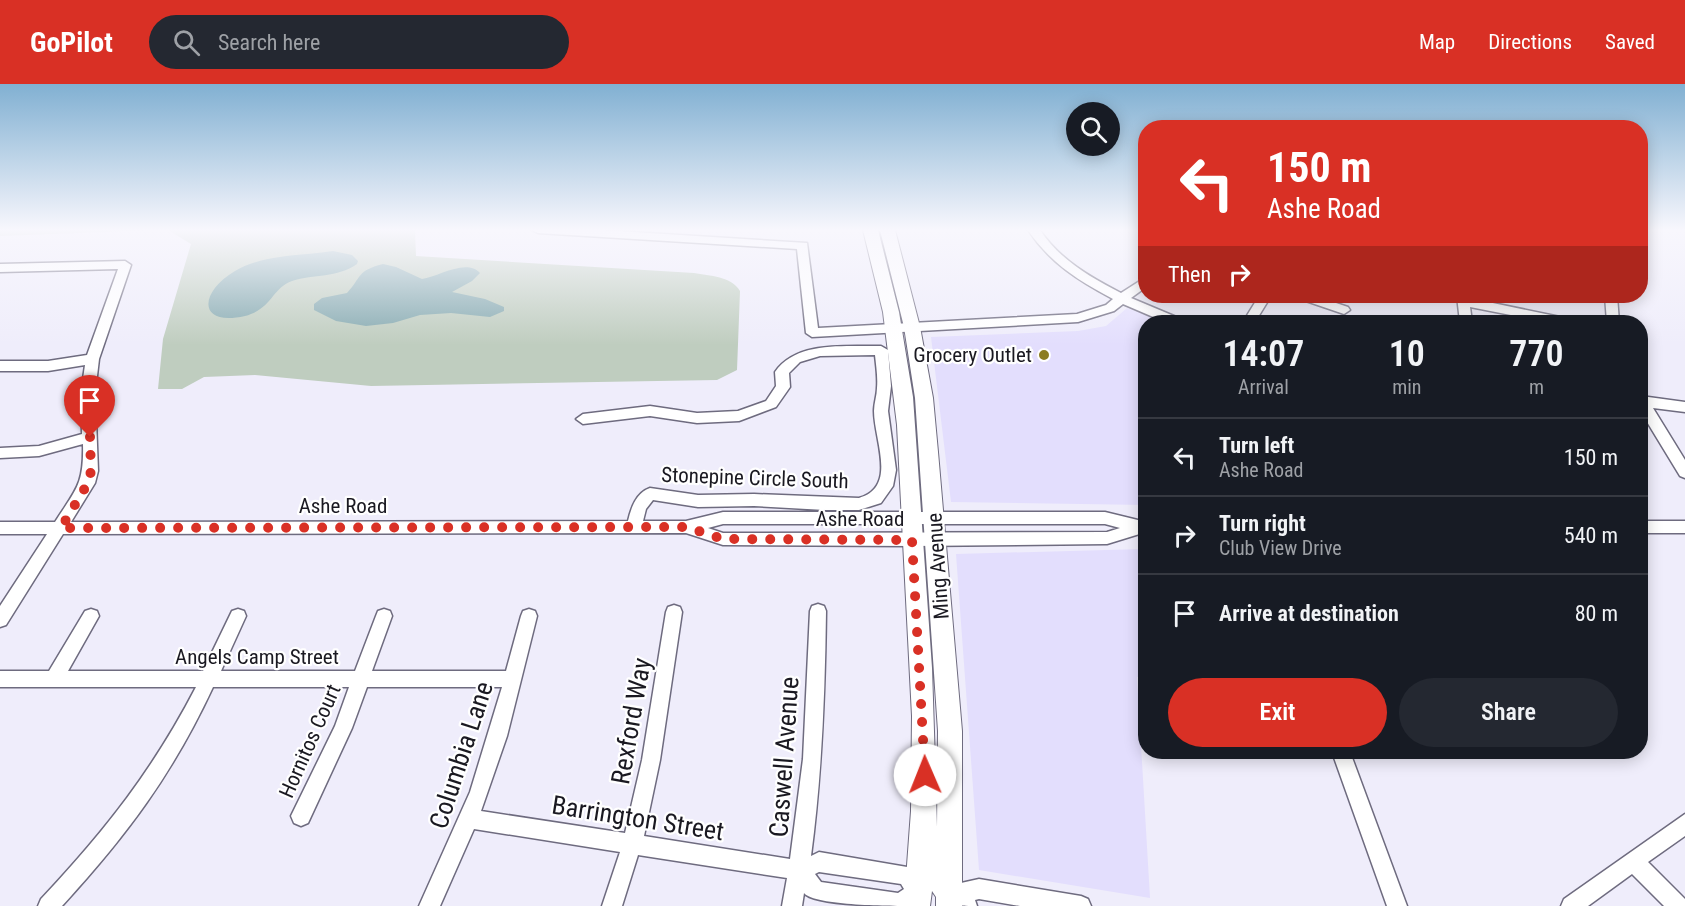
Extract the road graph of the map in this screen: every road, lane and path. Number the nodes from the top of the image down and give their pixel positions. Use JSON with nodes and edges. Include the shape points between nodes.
{"nodes":[{"id":1,"x":124,"y":268,"type":"edge"},
{"id":2,"x":805,"y":268,"type":"edge"},
{"id":3,"x":881,"y":268,"type":"edge"},
{"id":4,"x":893,"y":268,"type":"edge"},
{"id":5,"x":1073,"y":268,"type":"edge"},
{"id":6,"x":1138,"y":287,"type":"edge"},
{"id":7,"x":1123,"y":299,"type":"junction"},
{"id":8,"x":1324,"y":303,"type":"edge"},
{"id":9,"x":1484,"y":303,"type":"edge"},
{"id":10,"x":1344,"y":310,"type":"dead end"},
{"id":11,"x":1160,"y":315,"type":"edge"},
{"id":12,"x":1535,"y":315,"type":"edge"},
{"id":13,"x":903,"y":328,"type":"junction"},
{"id":14,"x":92,"y":359,"type":"junction"},
{"id":15,"x":0,"y":366,"type":"edge"},
{"id":16,"x":1648,"y":403,"type":"edge"},
{"id":17,"x":1685,"y":407,"type":"edge"},
{"id":18,"x":1648,"y":413,"type":"edge"},
{"id":19,"x":583,"y":419,"type":"dead end"},
{"id":20,"x":90,"y":437,"type":"junction"},
{"id":21,"x":0,"y":453,"type":"edge"},
{"id":22,"x":1685,"y":472,"type":"edge"},
{"id":23,"x":911,"y":518,"type":"junction"},
{"id":24,"x":634,"y":527,"type":"junction"},
{"id":25,"x":686,"y":527,"type":"junction"},
{"id":26,"x":1648,"y":527,"type":"edge"},
{"id":27,"x":1685,"y":527,"type":"edge"},
{"id":28,"x":0,"y":528,"type":"edge"},
{"id":29,"x":61,"y":528,"type":"junction"},
{"id":30,"x":935,"y":529,"type":"junction"},
{"id":31,"x":1138,"y":529,"type":"edge"},
{"id":32,"x":912,"y":540,"type":"junction"},
{"id":33,"x":818,"y":611,"type":"dead end"},
{"id":34,"x":674,"y":612,"type":"dead end"},
{"id":35,"x":91,"y":616,"type":"dead end"},
{"id":36,"x":238,"y":616,"type":"dead end"},
{"id":37,"x":384,"y":616,"type":"dead end"},
{"id":38,"x":529,"y":616,"type":"dead end"},
{"id":39,"x":0,"y":620,"type":"edge"},
{"id":40,"x":0,"y":679,"type":"edge"},
{"id":41,"x":54,"y":679,"type":"junction"},
{"id":42,"x":208,"y":679,"type":"junction"},
{"id":43,"x":361,"y":679,"type":"junction"},
{"id":44,"x":513,"y":679,"type":"junction"},
{"id":45,"x":1344,"y":759,"type":"edge"},
{"id":46,"x":925,"y":775,"type":"junction"},
{"id":47,"x":301,"y":816,"type":"dead end"},
{"id":48,"x":469,"y":819,"type":"junction"},
{"id":49,"x":1685,"y":824,"type":"edge"},
{"id":50,"x":632,"y":844,"type":"junction"},
{"id":51,"x":1634,"y":862,"type":"junction"},
{"id":52,"x":800,"y":870,"type":"junction"},
{"id":53,"x":921,"y":901,"type":"edge"},
{"id":54,"x":955,"y":902,"type":"edge"},
{"id":55,"x":48,"y":906,"type":"edge"},
{"id":56,"x":429,"y":906,"type":"edge"},
{"id":57,"x":612,"y":906,"type":"edge"},
{"id":58,"x":792,"y":906,"type":"edge"},
{"id":59,"x":1081,"y":906,"type":"edge"},
{"id":60,"x":1397,"y":906,"type":"edge"},
{"id":61,"x":1571,"y":906,"type":"edge"},
{"id":62,"x":1678,"y":906,"type":"edge"}],
"edges":[{"from":1,"to":14,"type":"street"},
{"from":2,"to":13,"type":"street","via":[[812,333]]},
{"from":3,"to":13,"type":"main road","name":"Ming Avenue"},
{"from":4,"to":13,"type":"main road","name":"Ming Avenue"},
{"from":5,"to":7,"type":"street"},
{"from":6,"to":7,"type":"street"},
{"from":7,"to":11,"type":"street"},
{"from":7,"to":13,"type":"street","via":[[1100,313],[1078,318]]},
{"from":8,"to":10,"type":"street"},
{"from":9,"to":12,"type":"street"},
{"from":13,"to":23,"type":"main road","name":"Ming Avenue"},
{"from":13,"to":30,"type":"main road","name":"Ming Avenue","via":[[924,398]]},
{"from":14,"to":15,"type":"street","via":[[48,366]]},
{"from":14,"to":20,"type":"street","via":[[88,393]]},
{"from":16,"to":17,"type":"street"},
{"from":18,"to":22,"type":"street"},
{"from":19,"to":24,"type":"street","name":"Stonepine Circle South","via":[[650,411],[697,418],[739,416],[771,404],[783,387],[782,372],[795,359],[820,352],[881,350],[882,429],[889,470],[886,486],[876,499],[859,504],[825,504],[698,501],[650,494],[639,507]]},
{"from":20,"to":21,"type":"street","via":[[39,451]]},
{"from":20,"to":29,"type":"street","via":[[88,483]]},
{"from":23,"to":25,"type":"street","name":"Ashe Road","via":[[723,518]]},
{"from":23,"to":30,"type":"street","name":"Ashe Road"},
{"from":23,"to":32,"type":"main road","name":"Ming Avenue"},
{"from":24,"to":25,"type":"street","name":"Ashe Road"},
{"from":24,"to":29,"type":"street","name":"Ashe Road"},
{"from":25,"to":32,"type":"street","name":"Ashe Road","via":[[723,539]]},
{"from":26,"to":27,"type":"street"},
{"from":28,"to":29,"type":"street","name":"Ashe Road"},
{"from":29,"to":39,"type":"street"},
{"from":30,"to":31,"type":"street","name":"Ashe Road","via":[[1107,538]]},
{"from":30,"to":32,"type":"street","name":"Ashe Road"},
{"from":30,"to":54,"type":"main road","name":"Ming Avenue","via":[[950,741]]},
{"from":32,"to":46,"type":"main road","name":"Ming Avenue"},
{"from":33,"to":52,"type":"street","name":"Caswell Avenue","via":[[811,787]]},
{"from":34,"to":50,"type":"street","name":"Rexford Way","via":[[658,726]]},
{"from":35,"to":41,"type":"street"},
{"from":36,"to":42,"type":"street"},
{"from":37,"to":43,"type":"street","name":"Hornitos Court"},
{"from":38,"to":44,"type":"street","name":"Columbia Lane"},
{"from":40,"to":41,"type":"street","name":"Angels Camp Street"},
{"from":41,"to":42,"type":"street","name":"Angels Camp Street"},
{"from":42,"to":43,"type":"street","name":"Angels Camp Street"},
{"from":42,"to":55,"type":"street","via":[[186,725],[146,790],[91,860]]},
{"from":43,"to":44,"type":"street","name":"Angels Camp Street"},
{"from":43,"to":47,"type":"street","name":"Hornitos Court","via":[[343,728]]},
{"from":44,"to":48,"type":"street","name":"Columbia Lane"},
{"from":45,"to":60,"type":"street"},
{"from":46,"to":53,"type":"main road","name":"Ming Avenue"},
{"from":46,"to":54,"type":"main road","via":[[936,875]]},
{"from":48,"to":50,"type":"street","name":"Barrington Street"},
{"from":48,"to":56,"type":"street","name":"Columbia Lane"},
{"from":49,"to":51,"type":"street"},
{"from":50,"to":52,"type":"street","name":"Barrington Street"},
{"from":50,"to":57,"type":"street","name":"Rexford Way"},
{"from":51,"to":61,"type":"street"},
{"from":51,"to":62,"type":"street"},
{"from":52,"to":53,"type":"street","via":[[815,891],[900,903]]},
{"from":52,"to":53,"type":"street","name":"Barrington Street","via":[[819,862],[906,875]]},
{"from":52,"to":58,"type":"street","name":"Caswell Avenue"},
{"from":54,"to":59,"type":"street","via":[[979,889]]}]}
